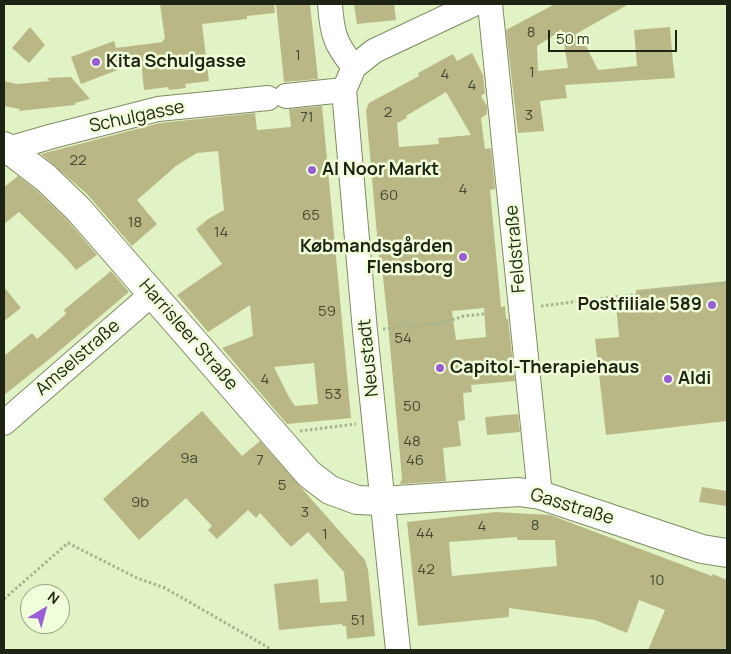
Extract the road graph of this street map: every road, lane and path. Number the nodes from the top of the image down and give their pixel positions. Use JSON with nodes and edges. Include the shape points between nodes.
{"nodes":[{"id":1,"x":330,"y":4,"type":"edge"},
{"id":2,"x":474,"y":4,"type":"edge"},
{"id":3,"x":490,"y":4,"type":"edge"},
{"id":4,"x":354,"y":67,"type":"junction"},
{"id":5,"x":344,"y":90,"type":"junction"},
{"id":6,"x":5,"y":149,"type":"edge"},
{"id":7,"x":727,"y":283,"type":"edge"},
{"id":8,"x":153,"y":293,"type":"junction"},
{"id":9,"x":521,"y":310,"type":"junction"},
{"id":10,"x":485,"y":314,"type":"dead end"},
{"id":11,"x":365,"y":331,"type":"junction"},
{"id":12,"x":375,"y":422,"type":"junction"},
{"id":13,"x":4,"y":423,"type":"edge"},
{"id":14,"x":280,"y":441,"type":"junction"},
{"id":15,"x":540,"y":495,"type":"junction"},
{"id":16,"x":382,"y":501,"type":"junction"},
{"id":17,"x":727,"y":553,"type":"edge"},
{"id":18,"x":4,"y":599,"type":"edge"},
{"id":19,"x":268,"y":648,"type":"dead end"},
{"id":20,"x":398,"y":650,"type":"edge"}],
"edges":[{"from":1,"to":4,"type":"street","via":[[331,24],[339,48]]},
{"from":2,"to":4,"type":"street","via":[[374,51]]},
{"from":3,"to":9,"type":"street","name":"Feldstraße"},
{"from":4,"to":5,"type":"street","name":"Neustadt"},
{"from":5,"to":6,"type":"street","name":"Schulgasse","via":[[158,109]]},
{"from":5,"to":11,"type":"street","name":"Neustadt"},
{"from":6,"to":8,"type":"main road","name":"Harrisleer Straße","via":[[46,178],[79,210]]},
{"from":7,"to":9,"type":"path"},
{"from":8,"to":13,"type":"street","name":"Amselstraße"},
{"from":8,"to":14,"type":"main road","name":"Harrisleer Straße"},
{"from":9,"to":15,"type":"street","name":"Feldstraße"},
{"from":10,"to":11,"type":"path"},
{"from":11,"to":12,"type":"street","name":"Neustadt"},
{"from":12,"to":14,"type":"path","via":[[299,432]]},
{"from":12,"to":16,"type":"street","name":"Neustadt"},
{"from":14,"to":16,"type":"main road","name":"Harrisleer Straße","via":[[309,474],[330,490],[357,500]]},
{"from":15,"to":16,"type":"main road","name":"Gasstraße","via":[[519,492]]},
{"from":15,"to":17,"type":"main road","name":"Gasstraße","via":[[702,549]]},
{"from":16,"to":20,"type":"street","name":"Neustadt"},
{"from":18,"to":19,"type":"path","via":[[68,544],[165,588]]}]}
